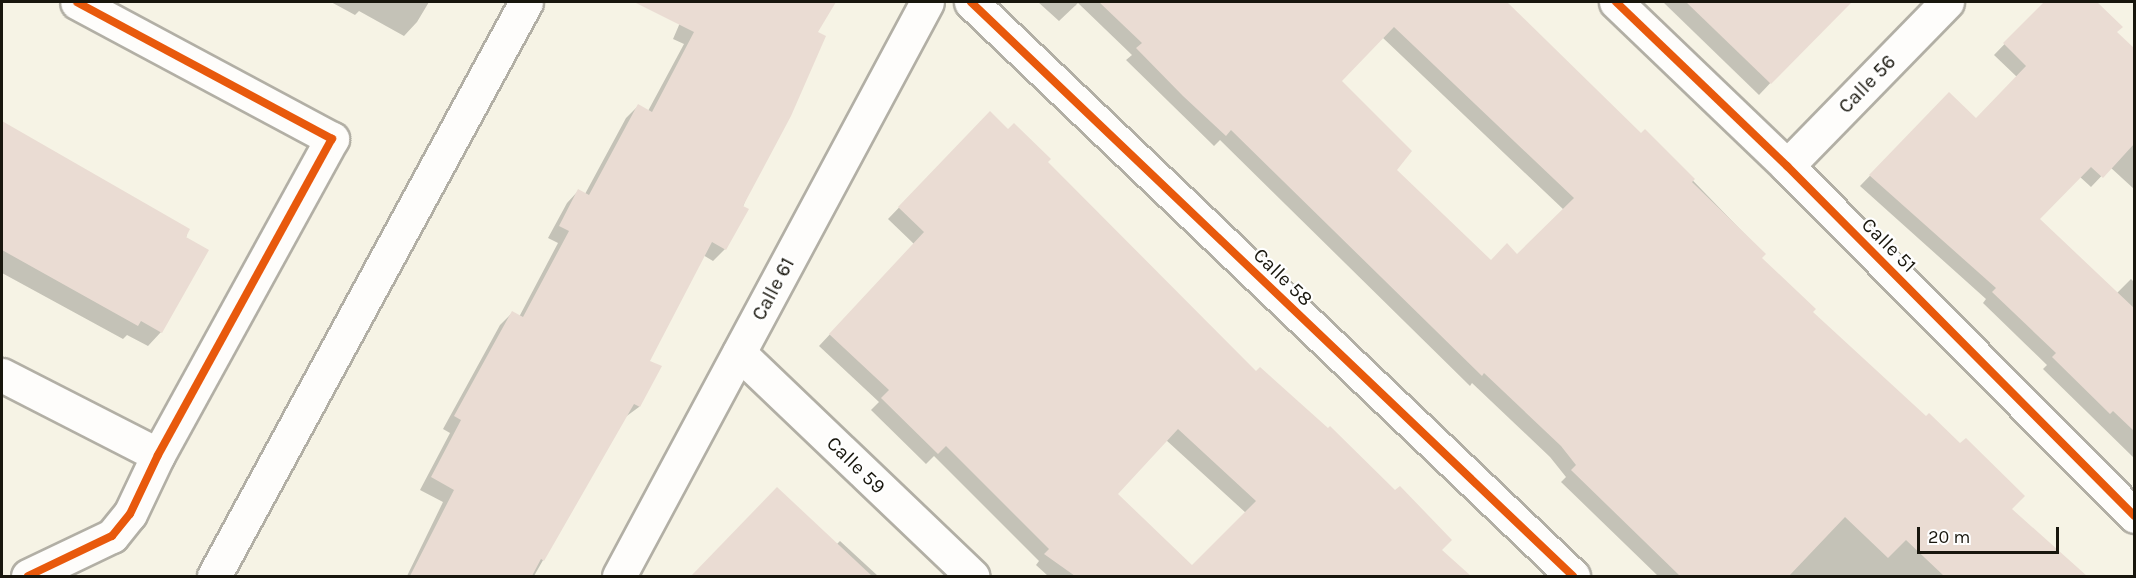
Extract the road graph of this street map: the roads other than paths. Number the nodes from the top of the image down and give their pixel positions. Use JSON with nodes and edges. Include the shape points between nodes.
{"nodes":[{"id":1,"x":77,"y":2,"type":"edge"},
{"id":2,"x":526,"y":2,"type":"edge"},
{"id":3,"x":927,"y":2,"type":"edge"},
{"id":4,"x":971,"y":2,"type":"edge"},
{"id":5,"x":1616,"y":2,"type":"edge"},
{"id":6,"x":1947,"y":2,"type":"edge"},
{"id":7,"x":1787,"y":166,"type":"junction"},
{"id":8,"x":739,"y":353,"type":"junction"},
{"id":9,"x":2,"y":375,"type":"edge"},
{"id":10,"x":158,"y":455,"type":"junction"},
{"id":11,"x":2134,"y":516,"type":"edge"},
{"id":12,"x":28,"y":576,"type":"edge"},
{"id":13,"x":214,"y":576,"type":"edge"},
{"id":14,"x":619,"y":576,"type":"edge"},
{"id":15,"x":972,"y":576,"type":"edge"},
{"id":16,"x":1573,"y":576,"type":"edge"}],
"edges":[{"from":1,"to":10,"type":"street","via":[[332,139]]},
{"from":2,"to":13,"type":"street"},
{"from":3,"to":8,"type":"street","name":"Calle 61"},
{"from":4,"to":16,"type":"street","name":"Calle 58"},
{"from":5,"to":7,"type":"street","name":"Calle 51"},
{"from":6,"to":7,"type":"street","name":"Calle 56"},
{"from":7,"to":11,"type":"street","name":"Calle 51"},
{"from":8,"to":14,"type":"street","name":"Calle 61"},
{"from":8,"to":15,"type":"street","name":"Calle 59"},
{"from":9,"to":10,"type":"street"},
{"from":10,"to":12,"type":"street","via":[[130,514],[112,536]]}]}
